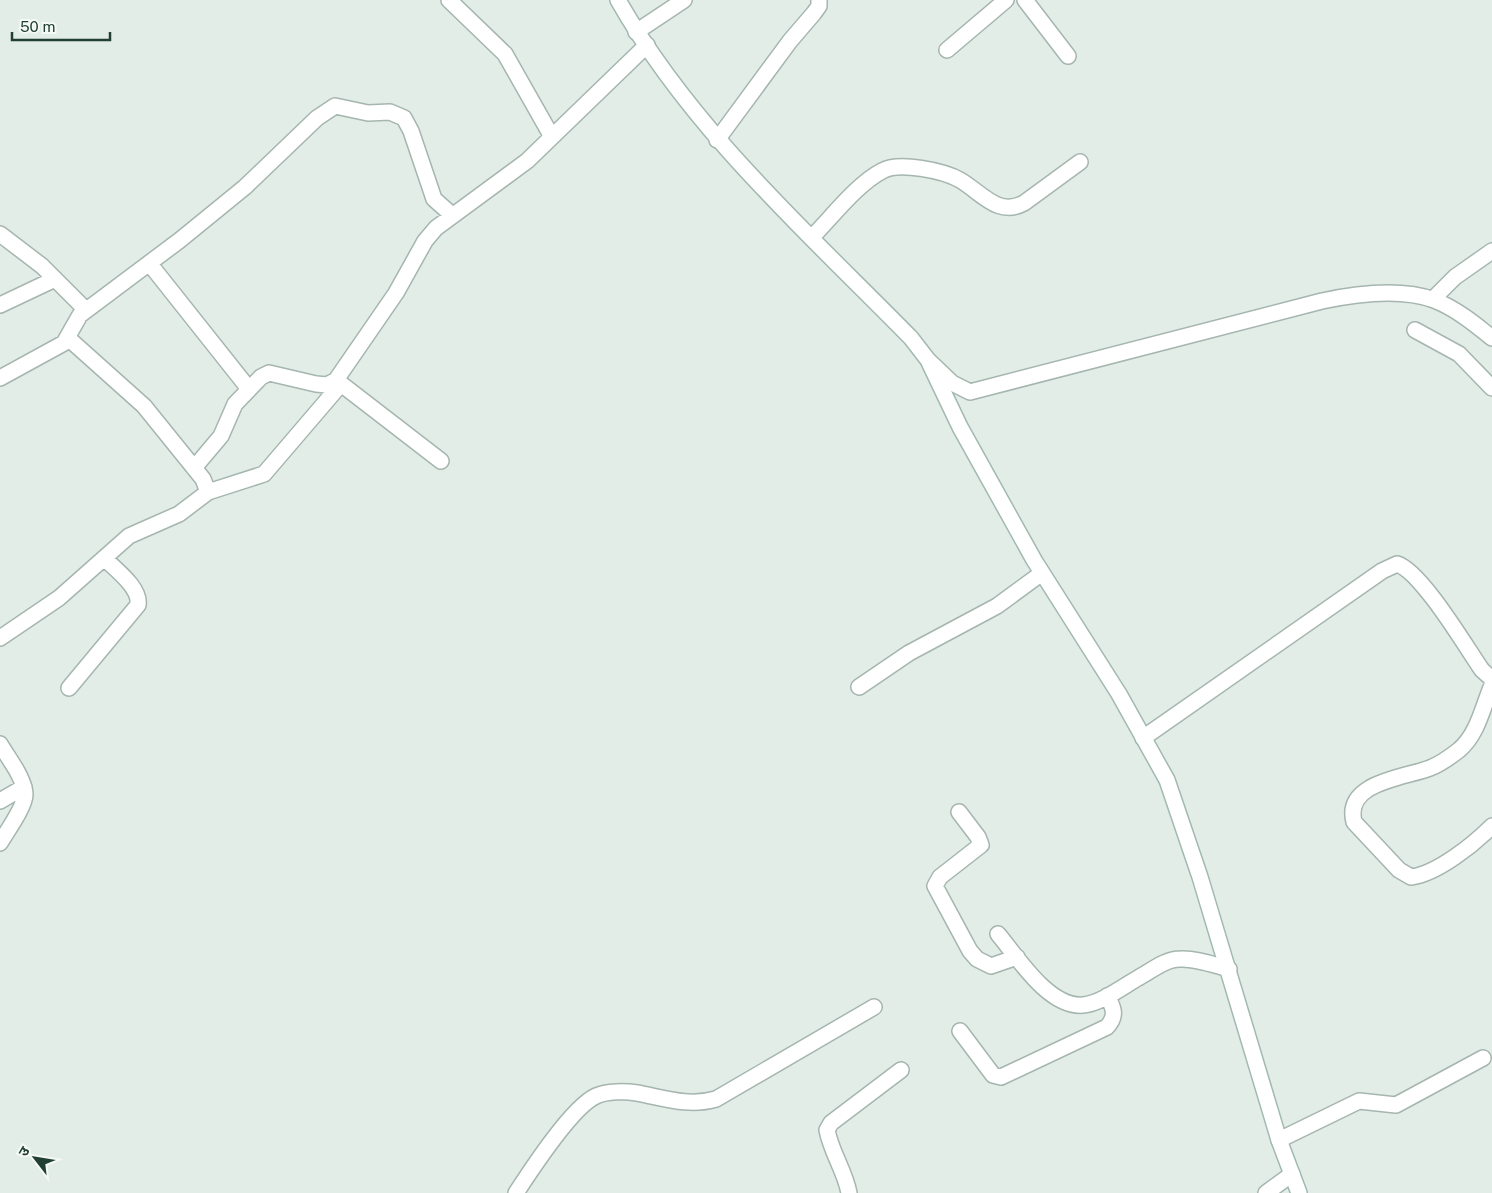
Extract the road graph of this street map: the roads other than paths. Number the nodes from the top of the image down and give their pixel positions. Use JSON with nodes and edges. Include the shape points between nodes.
{"nodes":[{"id":1,"x":449,"y":0,"type":"edge"},
{"id":2,"x":618,"y":0,"type":"edge"},
{"id":3,"x":684,"y":0,"type":"edge"},
{"id":4,"x":819,"y":0,"type":"edge"},
{"id":5,"x":1006,"y":0,"type":"edge"},
{"id":6,"x":1025,"y":0,"type":"edge"},
{"id":7,"x":636,"y":32,"type":"junction"},
{"id":8,"x":647,"y":45,"type":"junction"},
{"id":9,"x":947,"y":50,"type":"dead end"},
{"id":10,"x":1068,"y":56,"type":"dead end"},
{"id":11,"x":717,"y":140,"type":"junction"},
{"id":12,"x":548,"y":142,"type":"junction"},
{"id":13,"x":1080,"y":162,"type":"dead end"},
{"id":14,"x":452,"y":215,"type":"junction"},
{"id":15,"x":0,"y":234,"type":"edge"},
{"id":16,"x":812,"y":237,"type":"junction"},
{"id":17,"x":1492,"y":251,"type":"edge"},
{"id":18,"x":149,"y":263,"type":"junction"},
{"id":19,"x":55,"y":279,"type":"junction"},
{"id":20,"x":1433,"y":299,"type":"junction"},
{"id":21,"x":0,"y":305,"type":"edge"},
{"id":22,"x":86,"y":310,"type":"junction"},
{"id":23,"x":1415,"y":330,"type":"dead end"},
{"id":24,"x":68,"y":338,"type":"junction"},
{"id":25,"x":1492,"y":338,"type":"edge"},
{"id":26,"x":928,"y":360,"type":"junction"},
{"id":27,"x":0,"y":378,"type":"edge"},
{"id":28,"x":338,"y":382,"type":"junction"},
{"id":29,"x":1492,"y":388,"type":"edge"},
{"id":30,"x":249,"y":389,"type":"junction"},
{"id":31,"x":441,"y":461,"type":"dead end"},
{"id":32,"x":194,"y":468,"type":"junction"},
{"id":33,"x":208,"y":492,"type":"junction"},
{"id":34,"x":104,"y":558,"type":"junction"},
{"id":35,"x":1042,"y":573,"type":"junction"},
{"id":36,"x":0,"y":638,"type":"edge"},
{"id":37,"x":1492,"y":679,"type":"edge"},
{"id":38,"x":1492,"y":685,"type":"edge"},
{"id":39,"x":859,"y":687,"type":"dead end"},
{"id":40,"x":69,"y":688,"type":"dead end"},
{"id":41,"x":1144,"y":738,"type":"junction"},
{"id":42,"x":0,"y":744,"type":"edge"},
{"id":43,"x":24,"y":787,"type":"junction"},
{"id":44,"x":0,"y":801,"type":"edge"},
{"id":45,"x":959,"y":812,"type":"dead end"},
{"id":46,"x":1492,"y":826,"type":"edge"},
{"id":47,"x":0,"y":843,"type":"edge"},
{"id":48,"x":998,"y":934,"type":"dead end"},
{"id":49,"x":1017,"y":957,"type":"junction"},
{"id":50,"x":1228,"y":969,"type":"junction"},
{"id":51,"x":1107,"y":996,"type":"junction"},
{"id":52,"x":874,"y":1007,"type":"dead end"},
{"id":53,"x":960,"y":1031,"type":"dead end"},
{"id":54,"x":1483,"y":1058,"type":"dead end"},
{"id":55,"x":901,"y":1070,"type":"dead end"},
{"id":56,"x":1279,"y":1140,"type":"junction"},
{"id":57,"x":1292,"y":1174,"type":"junction"},
{"id":58,"x":516,"y":1193,"type":"edge"},
{"id":59,"x":849,"y":1193,"type":"edge"},
{"id":60,"x":1266,"y":1193,"type":"edge"},
{"id":61,"x":1299,"y":1193,"type":"edge"}],
"edges":[{"from":1,"to":12,"type":"street","via":[[505,54]]},
{"from":2,"to":7,"type":"street"},
{"from":3,"to":7,"type":"street"},
{"from":4,"to":11,"type":"street","via":[[814,13]]},
{"from":5,"to":9,"type":"street"},
{"from":6,"to":10,"type":"street"},
{"from":7,"to":8,"type":"street"},
{"from":8,"to":11,"type":"street"},
{"from":8,"to":12,"type":"street"},
{"from":11,"to":16,"type":"street"},
{"from":12,"to":14,"type":"street"},
{"from":13,"to":16,"type":"street","via":[[1024,203],[1003,208],[952,176],[894,166],[875,175]]},
{"from":14,"to":18,"type":"street","via":[[434,198],[404,118],[390,112],[335,106],[318,118],[246,187]]},
{"from":14,"to":28,"type":"street","via":[[425,241],[396,293]]},
{"from":15,"to":19,"type":"street"},
{"from":16,"to":26,"type":"street","via":[[911,338]]},
{"from":17,"to":20,"type":"street","via":[[1455,277]]},
{"from":18,"to":22,"type":"street"},
{"from":18,"to":30,"type":"street"},
{"from":19,"to":21,"type":"street"},
{"from":19,"to":22,"type":"street"},
{"from":20,"to":25,"type":"street"},
{"from":20,"to":26,"type":"street","via":[[1377,293],[1322,301],[970,392],[952,383]]},
{"from":22,"to":24,"type":"street","via":[[75,320]]},
{"from":23,"to":29,"type":"street","via":[[1459,354]]},
{"from":24,"to":27,"type":"street","via":[[55,350]]},
{"from":24,"to":32,"type":"street","via":[[144,406]]},
{"from":26,"to":35,"type":"street","via":[[960,427]]},
{"from":28,"to":30,"type":"street","via":[[316,384],[269,373]]},
{"from":28,"to":31,"type":"street"},
{"from":28,"to":33,"type":"street","via":[[264,474]]},
{"from":30,"to":32,"type":"street","via":[[235,404],[221,436]]},
{"from":32,"to":33,"type":"street","via":[[203,478]]},
{"from":33,"to":34,"type":"street","via":[[179,514],[129,536]]},
{"from":34,"to":36,"type":"street","via":[[59,598]]},
{"from":34,"to":40,"type":"street","via":[[133,589],[139,599],[138,605]]},
{"from":35,"to":39,"type":"street","via":[[998,606],[945,632]]},
{"from":35,"to":41,"type":"street"},
{"from":37,"to":41,"type":"street","via":[[1482,670],[1423,585],[1409,570],[1397,564],[1382,571]]},
{"from":38,"to":46,"type":"street","via":[[1473,733],[1460,749],[1440,764],[1365,791],[1352,813],[1354,822],[1399,870],[1411,878],[1445,863]]},
{"from":41,"to":50,"type":"street","via":[[1167,780]]},
{"from":42,"to":43,"type":"street"},
{"from":43,"to":44,"type":"street"},
{"from":43,"to":47,"type":"street","via":[[22,804]]},
{"from":45,"to":49,"type":"street","via":[[981,845],[940,877],[935,886],[977,960],[991,966]]},
{"from":48,"to":49,"type":"street"},
{"from":49,"to":51,"type":"street","via":[[1047,992],[1060,1000],[1085,1005]]},
{"from":50,"to":51,"type":"street","via":[[1180,958]]},
{"from":50,"to":56,"type":"street"},
{"from":51,"to":53,"type":"street","via":[[1114,1008],[1112,1021],[1107,1027],[1001,1077],[993,1075]]},
{"from":52,"to":58,"type":"street","via":[[716,1099],[670,1101],[628,1091],[595,1096],[574,1114]]},
{"from":54,"to":56,"type":"street","via":[[1396,1105],[1359,1101]]},
{"from":55,"to":59,"type":"street","via":[[831,1123],[827,1130]]},
{"from":56,"to":57,"type":"street"},
{"from":57,"to":60,"type":"street"},
{"from":57,"to":61,"type":"street"}]}
